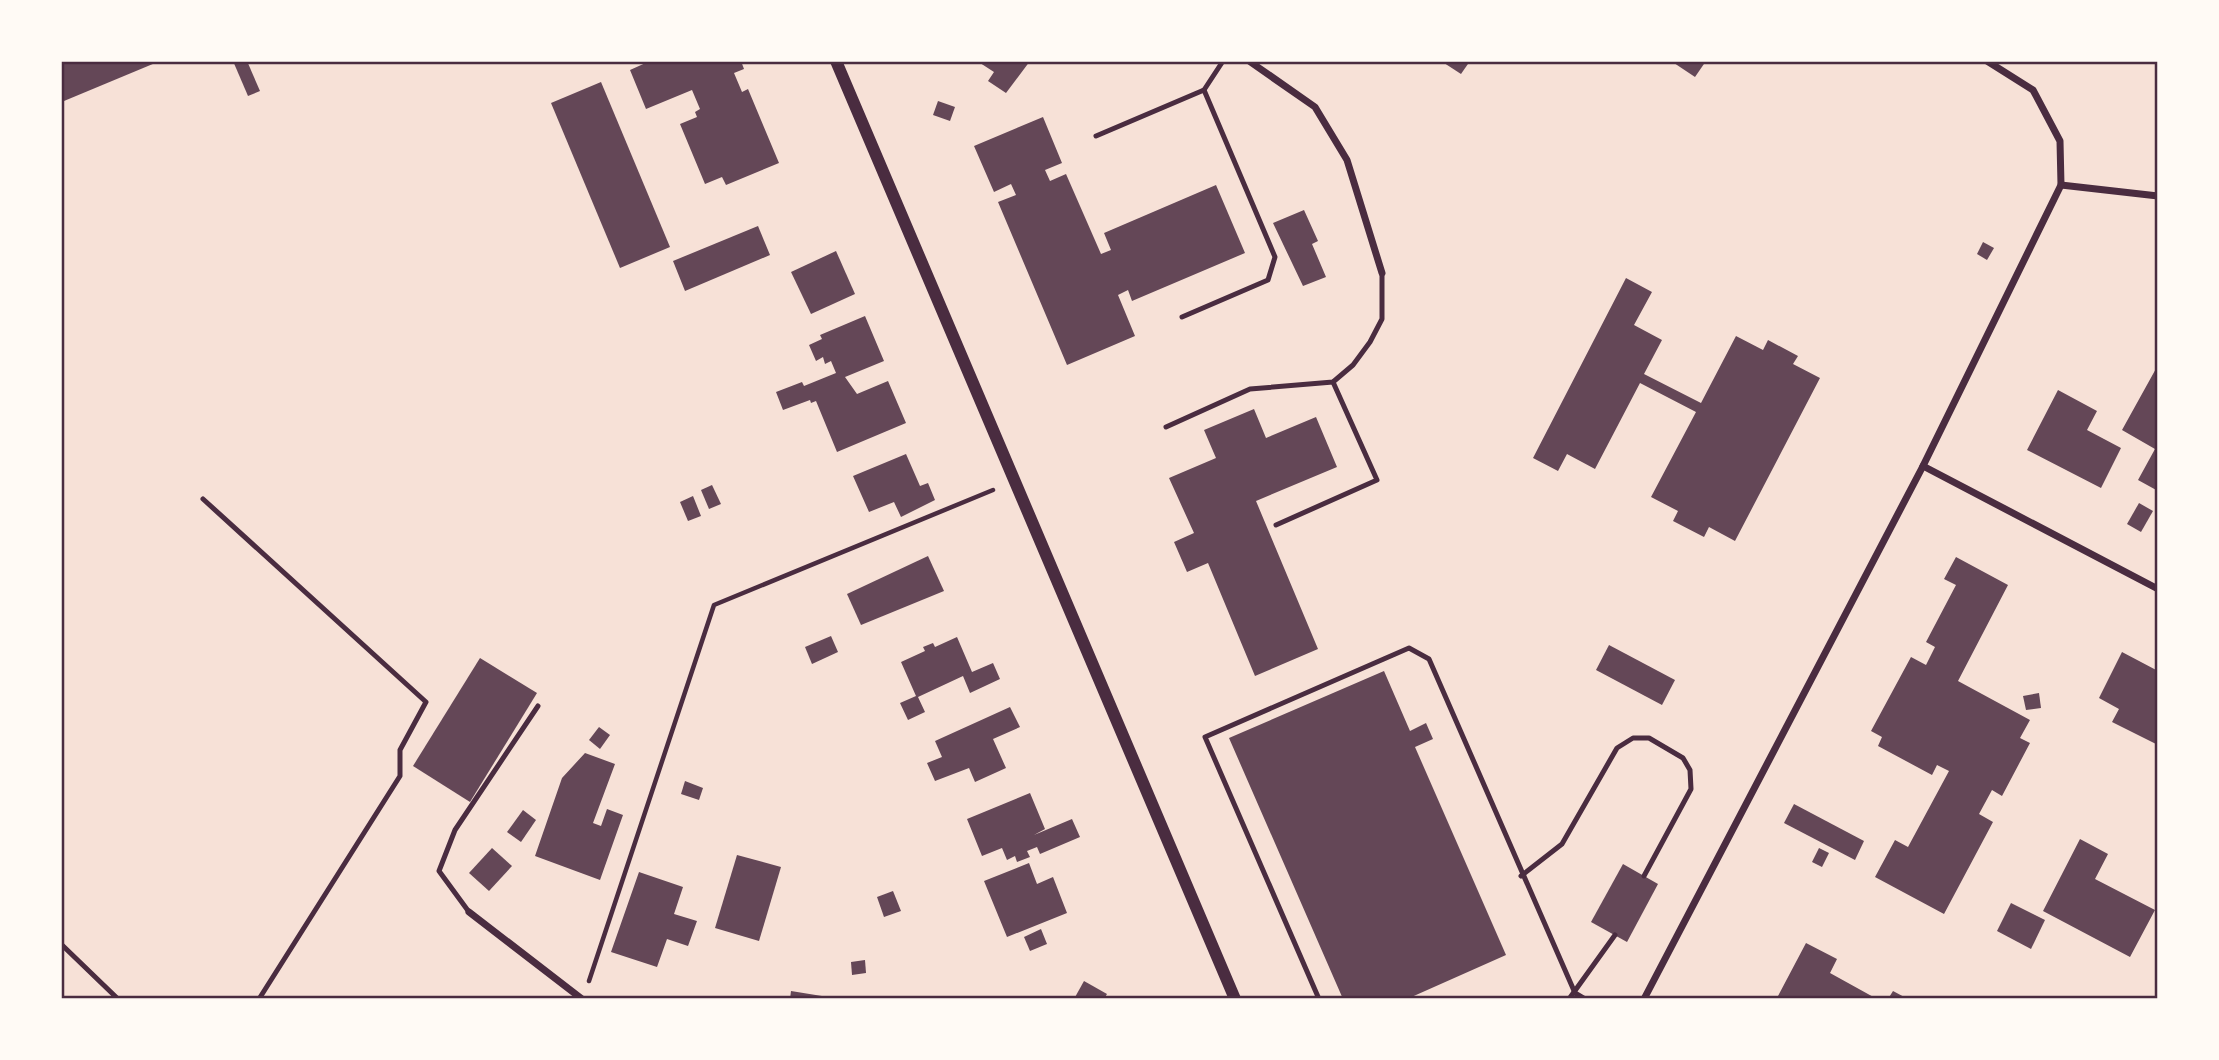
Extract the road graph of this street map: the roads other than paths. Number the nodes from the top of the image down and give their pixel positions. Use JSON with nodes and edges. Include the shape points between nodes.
{"nodes":[{"id":1,"x":836,"y":61,"type":"edge"},
{"id":2,"x":1223,"y":61,"type":"edge"},
{"id":3,"x":1249,"y":61,"type":"edge"},
{"id":4,"x":1987,"y":61,"type":"edge"},
{"id":5,"x":1205,"y":90,"type":"junction"},
{"id":6,"x":1096,"y":136,"type":"dead end"},
{"id":7,"x":2061,"y":185,"type":"junction"},
{"id":8,"x":2158,"y":196,"type":"edge"},
{"id":9,"x":1382,"y":273,"type":"joint"},
{"id":10,"x":1182,"y":317,"type":"dead end"},
{"id":11,"x":1333,"y":382,"type":"junction"},
{"id":12,"x":1166,"y":427,"type":"dead end"},
{"id":13,"x":1923,"y":466,"type":"junction"},
{"id":14,"x":203,"y":499,"type":"dead end"},
{"id":15,"x":1276,"y":525,"type":"dead end"},
{"id":16,"x":2158,"y":589,"type":"edge"},
{"id":17,"x":538,"y":706,"type":"dead end"},
{"id":18,"x":1521,"y":876,"type":"junction"},
{"id":19,"x":1644,"y":876,"type":"dead end"},
{"id":20,"x":469,"y":912,"type":"joint"},
{"id":21,"x":1615,"y":935,"type":"dead end"},
{"id":22,"x":61,"y":944,"type":"edge"},
{"id":23,"x":1575,"y":993,"type":"junction"},
{"id":24,"x":118,"y":999,"type":"edge"},
{"id":25,"x":259,"y":999,"type":"edge"},
{"id":26,"x":582,"y":999,"type":"edge"},
{"id":27,"x":1235,"y":999,"type":"edge"},
{"id":28,"x":1319,"y":999,"type":"edge"},
{"id":29,"x":1569,"y":999,"type":"edge"},
{"id":30,"x":1585,"y":999,"type":"edge"},
{"id":31,"x":1644,"y":999,"type":"edge"}],
"edges":[{"from":1,"to":27,"type":"street"},
{"from":2,"to":5,"type":"lane"},
{"from":3,"to":9,"type":"street","via":[[1315,107],[1347,160]]},
{"from":4,"to":7,"type":"street","via":[[2033,90],[2060,141]]},
{"from":5,"to":6,"type":"lane"},
{"from":5,"to":10,"type":"lane","via":[[1275,257],[1268,280]]},
{"from":7,"to":8,"type":"street"},
{"from":7,"to":13,"type":"street"},
{"from":9,"to":11,"type":"lane","via":[[1382,319],[1353,365]]},
{"from":11,"to":12,"type":"lane","via":[[1250,389]]},
{"from":11,"to":15,"type":"lane","via":[[1377,481]]},
{"from":13,"to":16,"type":"street"},
{"from":13,"to":31,"type":"street"},
{"from":14,"to":25,"type":"lane","via":[[426,702],[400,750],[400,776]]},
{"from":17,"to":20,"type":"lane","via":[[455,830],[439,871]]},
{"from":18,"to":19,"type":"lane","via":[[1562,844],[1616,748],[1633,738],[1649,738],[1683,758],[1690,770],[1691,789]]},
{"from":18,"to":23,"type":"lane"},
{"from":18,"to":28,"type":"lane","via":[[1429,659],[1409,648],[1205,737]]},
{"from":20,"to":26,"type":"street"},
{"from":21,"to":23,"type":"lane"},
{"from":22,"to":24,"type":"lane"},
{"from":23,"to":29,"type":"lane"},
{"from":23,"to":30,"type":"lane"}]}
